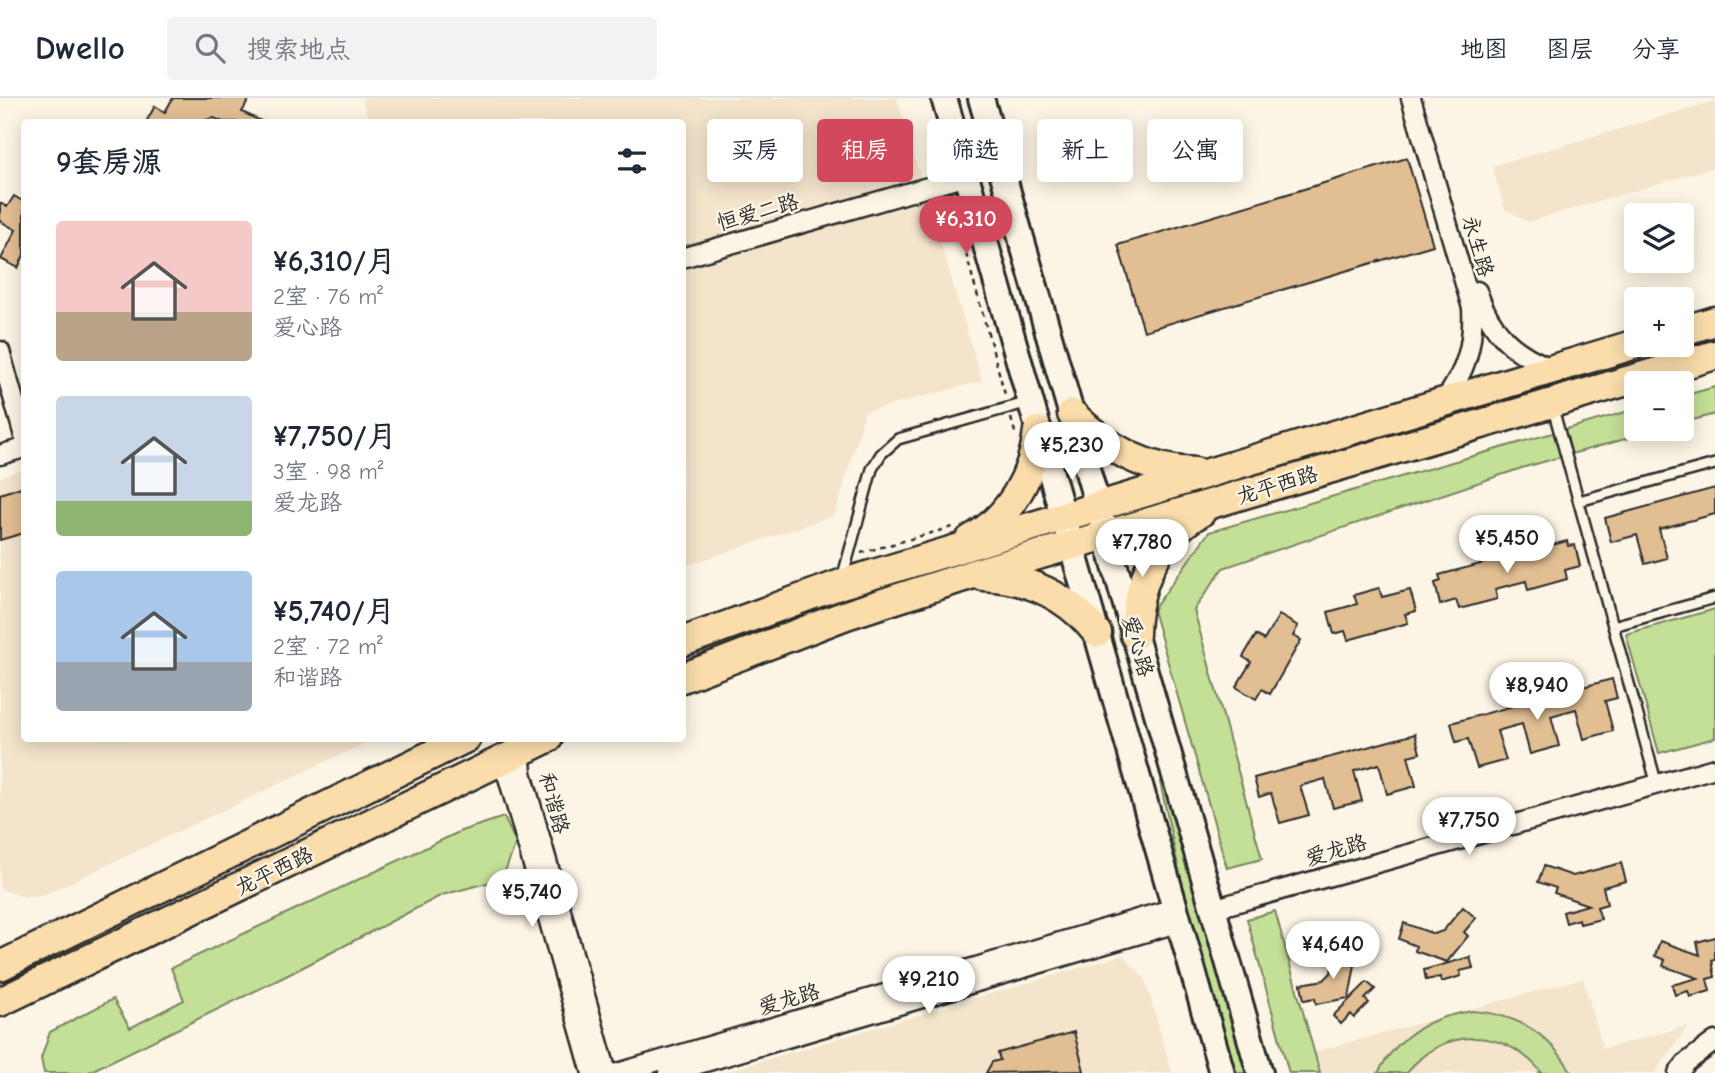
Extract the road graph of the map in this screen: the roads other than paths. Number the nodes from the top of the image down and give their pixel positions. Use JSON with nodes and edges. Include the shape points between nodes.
{"nodes":[{"id":1,"x":944,"y":98,"type":"edge"},
{"id":2,"x":981,"y":98,"type":"edge"},
{"id":3,"x":1411,"y":98,"type":"edge"},
{"id":4,"x":1421,"y":98,"type":"edge"},
{"id":5,"x":947,"y":119,"type":"edge"},
{"id":6,"x":946,"y":182,"type":"edge"},
{"id":7,"x":957,"y":182,"type":"edge"},
{"id":8,"x":686,"y":257,"type":"edge"},
{"id":9,"x":1715,"y":321,"type":"edge"},
{"id":10,"x":1694,"y":327,"type":"edge"},
{"id":11,"x":1624,"y":348,"type":"edge"},
{"id":12,"x":0,"y":351,"type":"edge"},
{"id":13,"x":1715,"y":355,"type":"edge"},
{"id":14,"x":1553,"y":369,"type":"junction"},
{"id":15,"x":1443,"y":402,"type":"junction"},
{"id":16,"x":1552,"y":403,"type":"junction"},
{"id":17,"x":1019,"y":404,"type":"junction"},
{"id":18,"x":21,"y":425,"type":"edge"},
{"id":19,"x":1075,"y":426,"type":"junction"},
{"id":20,"x":1033,"y":441,"type":"junction"},
{"id":21,"x":21,"y":449,"type":"edge"},
{"id":22,"x":0,"y":455,"type":"edge"},
{"id":23,"x":1715,"y":464,"type":"edge"},
{"id":24,"x":1205,"y":473,"type":"junction"},
{"id":25,"x":1579,"y":501,"type":"junction"},
{"id":26,"x":1216,"y":503,"type":"junction"},
{"id":27,"x":1097,"y":506,"type":"junction"},
{"id":28,"x":1064,"y":516,"type":"junction"},
{"id":29,"x":1106,"y":536,"type":"junction"},
{"id":30,"x":955,"y":538,"type":"junction"},
{"id":31,"x":1072,"y":545,"type":"junction"},
{"id":32,"x":970,"y":575,"type":"junction"},
{"id":33,"x":841,"y":584,"type":"junction"},
{"id":34,"x":1715,"y":598,"type":"edge"},
{"id":35,"x":1613,"y":626,"type":"junction"},
{"id":36,"x":1097,"y":634,"type":"junction"},
{"id":37,"x":1135,"y":635,"type":"junction"},
{"id":38,"x":686,"y":641,"type":"edge"},
{"id":39,"x":686,"y":676,"type":"edge"},
{"id":40,"x":459,"y":742,"type":"edge"},
{"id":41,"x":537,"y":744,"type":"edge"},
{"id":42,"x":493,"y":765,"type":"junction"},
{"id":43,"x":1715,"y":768,"type":"edge"},
{"id":44,"x":1657,"y":785,"type":"junction"},
{"id":45,"x":1213,"y":909,"type":"junction"},
{"id":46,"x":1177,"y":915,"type":"junction"},
{"id":47,"x":50,"y":942,"type":"junction"},
{"id":48,"x":0,"y":947,"type":"edge"},
{"id":49,"x":0,"y":966,"type":"edge"},
{"id":50,"x":30,"y":988,"type":"junction"},
{"id":51,"x":0,"y":1002,"type":"edge"},
{"id":52,"x":0,"y":1020,"type":"edge"},
{"id":53,"x":1715,"y":1041,"type":"edge"},
{"id":54,"x":592,"y":1073,"type":"edge"},
{"id":55,"x":607,"y":1073,"type":"edge"},
{"id":56,"x":618,"y":1073,"type":"edge"},
{"id":57,"x":668,"y":1073,"type":"edge"},
{"id":58,"x":1223,"y":1073,"type":"edge"},
{"id":59,"x":1260,"y":1073,"type":"edge"},
{"id":60,"x":1678,"y":1073,"type":"edge"}],
"edges":[{"from":1,"to":5,"type":"street","name":"爱心路"},
{"from":2,"to":19,"type":"street","name":"爱心路"},
{"from":3,"to":15,"type":"street","name":"永生路","via":[[1472,309],[1474,334],[1468,360]]},
{"from":4,"to":14,"type":"street","via":[[1474,282],[1493,329],[1531,361]]},
{"from":6,"to":8,"type":"street","name":"恒爱二路"},
{"from":7,"to":17,"type":"street","name":"爱心路"},
{"from":9,"to":10,"type":"main road"},
{"from":11,"to":14,"type":"main road","name":"龙平西路"},
{"from":12,"to":18,"type":"street"},
{"from":13,"to":16,"type":"main road","name":"龙平西路"},
{"from":14,"to":15,"type":"main road","name":"龙平西路"},
{"from":15,"to":24,"type":"main road","name":"龙平西路"},
{"from":16,"to":25,"type":"lane"},
{"from":16,"to":26,"type":"main road","name":"龙平西路"},
{"from":17,"to":20,"type":"street","name":"爱心路"},
{"from":17,"to":33,"type":"lane","via":[[898,439],[881,454],[872,469]]},
{"from":19,"to":20,"type":"street","via":[[1075,452],[1065,460],[1055,459]]},
{"from":19,"to":24,"type":"main road","via":[[1130,457],[1177,472]]},
{"from":19,"to":27,"type":"street","name":"爱心路"},
{"from":20,"to":28,"type":"street","name":"爱心路"},
{"from":20,"to":30,"type":"main road","via":[[1030,469],[1012,502],[979,535]]},
{"from":21,"to":22,"type":"street"},
{"from":23,"to":25,"type":"lane"},
{"from":24,"to":27,"type":"main road","name":"龙平西路"},
{"from":25,"to":35,"type":"lane"},
{"from":26,"to":29,"type":"main road","name":"龙平西路"},
{"from":26,"to":37,"type":"main road","via":[[1179,528],[1152,563],[1138,596]]},
{"from":27,"to":28,"type":"main road","name":"龙平西路"},
{"from":27,"to":29,"type":"street","name":"爱心路"},
{"from":28,"to":30,"type":"main road","name":"龙平西路"},
{"from":28,"to":31,"type":"street","name":"爱心路"},
{"from":29,"to":31,"type":"main road","name":"龙平西路"},
{"from":29,"to":37,"type":"street","name":"爱心路"},
{"from":30,"to":33,"type":"main road","name":"龙平西路"},
{"from":31,"to":32,"type":"main road","name":"龙平西路"},
{"from":31,"to":36,"type":"street","name":"爱心路"},
{"from":32,"to":36,"type":"main road","via":[[999,577],[1048,592],[1082,614]]},
{"from":32,"to":39,"type":"main road","name":"龙平西路"},
{"from":33,"to":38,"type":"main road","name":"龙平西路"},
{"from":34,"to":35,"type":"lane"},
{"from":35,"to":44,"type":"lane"},
{"from":36,"to":46,"type":"street","name":"爱心路"},
{"from":37,"to":45,"type":"street","name":"爱心路"},
{"from":40,"to":47,"type":"main road","name":"龙平西路"},
{"from":41,"to":42,"type":"main road","name":"龙平西路"},
{"from":41,"to":55,"type":"street","name":"和谐路","via":[[521,760],[522,773]]},
{"from":42,"to":50,"type":"main road","name":"龙平西路"},
{"from":42,"to":54,"type":"street","name":"和谐路","via":[[508,777]]},
{"from":43,"to":44,"type":"street","name":"爱龙路"},
{"from":44,"to":45,"type":"street","name":"爱龙路"},
{"from":45,"to":59,"type":"street","name":"爱心路"},
{"from":46,"to":56,"type":"street","name":"爱龙路"},
{"from":46,"to":57,"type":"street","name":"爱龙路"},
{"from":46,"to":58,"type":"street","name":"爱心路"},
{"from":47,"to":48,"type":"main road"},
{"from":47,"to":49,"type":"main road","name":"龙平西路"},
{"from":50,"to":51,"type":"main road","name":"龙平西路"},
{"from":50,"to":52,"type":"main road","via":[[13,1001]]},
{"from":53,"to":60,"type":"street"}]}
